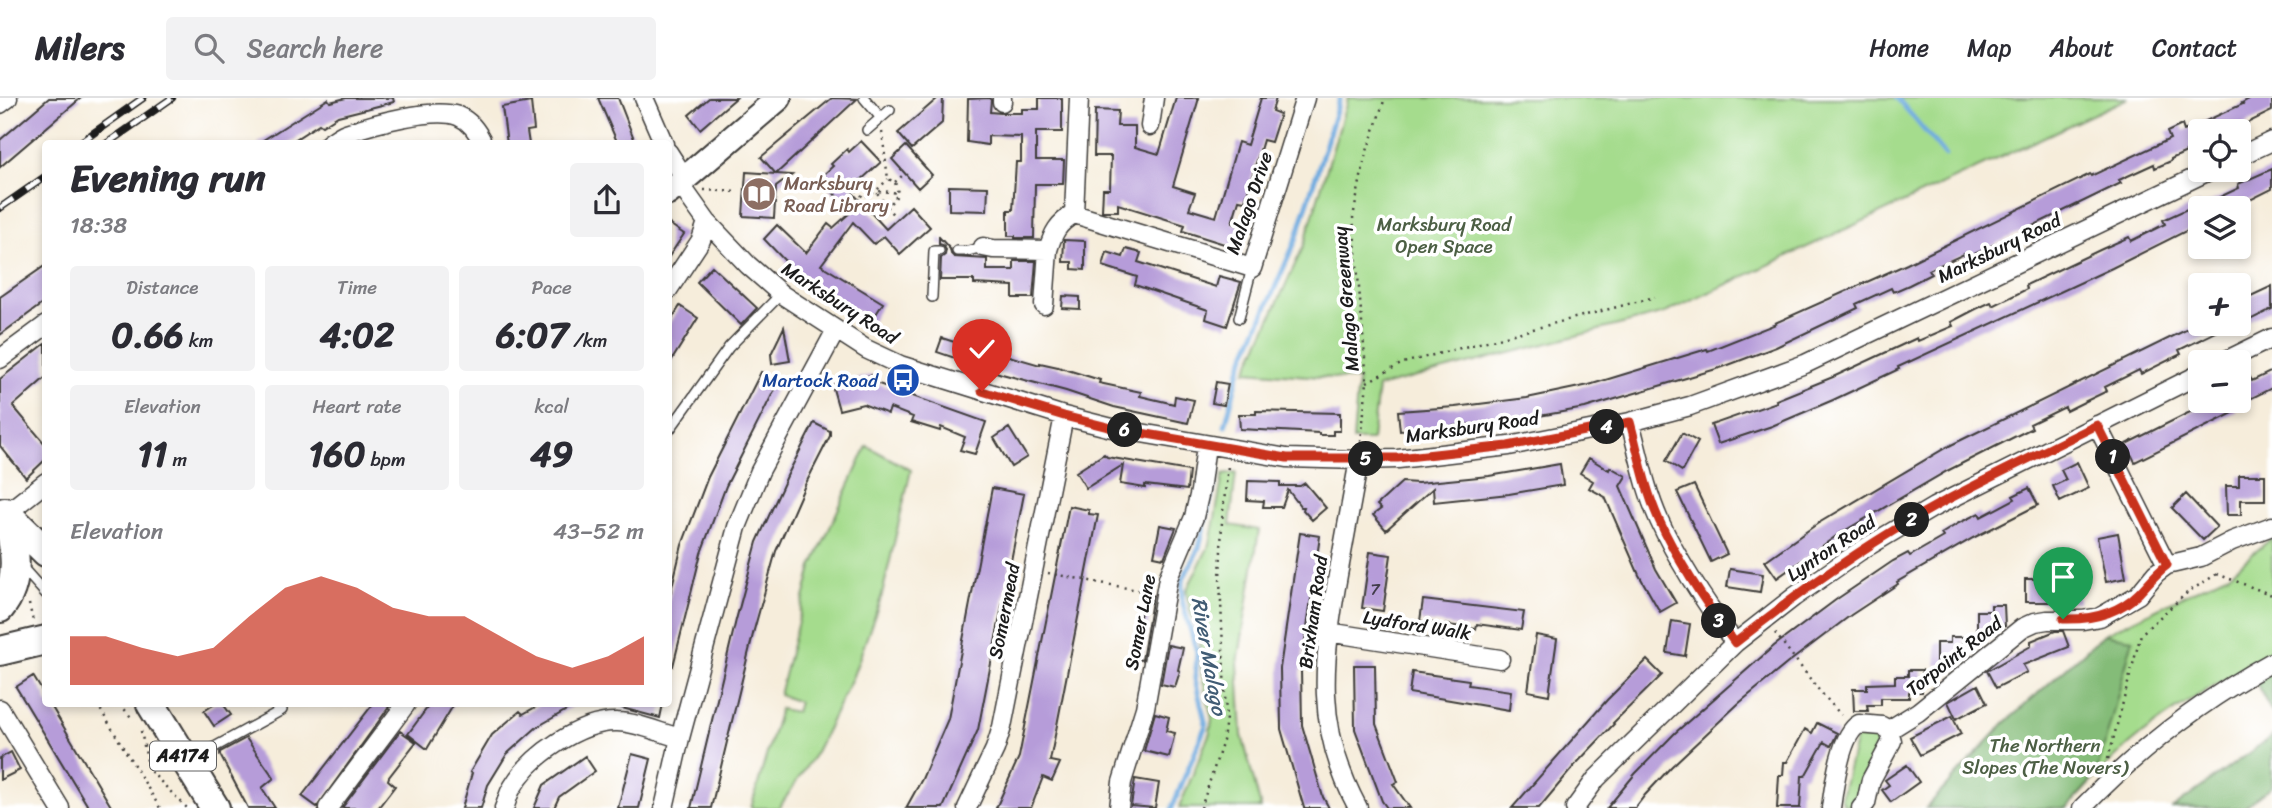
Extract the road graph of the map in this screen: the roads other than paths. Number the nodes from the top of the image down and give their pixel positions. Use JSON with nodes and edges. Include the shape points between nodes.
{"nodes":[{"id":1,"x":8,"y":98,"type":"edge"},
{"id":2,"x":644,"y":98,"type":"edge"},
{"id":3,"x":779,"y":98,"type":"edge"},
{"id":4,"x":864,"y":98,"type":"edge"},
{"id":5,"x":1079,"y":98,"type":"edge"},
{"id":6,"x":1154,"y":98,"type":"edge"},
{"id":7,"x":1305,"y":98,"type":"edge"},
{"id":8,"x":0,"y":104,"type":"edge"},
{"id":9,"x":890,"y":110,"type":"dead end"},
{"id":10,"x":881,"y":118,"type":"junction"},
{"id":11,"x":1150,"y":126,"type":"dead end"},
{"id":12,"x":867,"y":130,"type":"dead end"},
{"id":13,"x":334,"y":140,"type":"edge"},
{"id":14,"x":481,"y":140,"type":"edge"},
{"id":15,"x":662,"y":140,"type":"edge"},
{"id":16,"x":2272,"y":141,"type":"edge"},
{"id":17,"x":2251,"y":151,"type":"edge"},
{"id":18,"x":672,"y":165,"type":"edge"},
{"id":19,"x":2188,"y":181,"type":"edge"},
{"id":20,"x":679,"y":187,"type":"edge"},
{"id":21,"x":1074,"y":214,"type":"junction"},
{"id":22,"x":707,"y":222,"type":"junction"},
{"id":23,"x":983,"y":247,"type":"joint"},
{"id":24,"x":1048,"y":250,"type":"junction"},
{"id":25,"x":939,"y":251,"type":"dead end"},
{"id":26,"x":957,"y":251,"type":"dead end"},
{"id":27,"x":1252,"y":268,"type":"junction"},
{"id":28,"x":672,"y":284,"type":"edge"},
{"id":29,"x":781,"y":294,"type":"junction"},
{"id":30,"x":932,"y":297,"type":"dead end"},
{"id":31,"x":1044,"y":305,"type":"dead end"},
{"id":32,"x":1239,"y":318,"type":"dead end"},
{"id":33,"x":42,"y":328,"type":"edge"},
{"id":34,"x":836,"y":330,"type":"junction"},
{"id":35,"x":2272,"y":338,"type":"edge"},
{"id":36,"x":2248,"y":350,"type":"edge"},
{"id":37,"x":0,"y":359,"type":"edge"},
{"id":38,"x":2188,"y":380,"type":"edge"},
{"id":39,"x":1064,"y":416,"type":"junction"},
{"id":40,"x":1630,"y":422,"type":"junction"},
{"id":41,"x":2097,"y":425,"type":"junction"},
{"id":42,"x":672,"y":426,"type":"edge"},
{"id":43,"x":1219,"y":447,"type":"junction"},
{"id":44,"x":1359,"y":460,"type":"junction"},
{"id":45,"x":42,"y":487,"type":"edge"},
{"id":46,"x":2272,"y":526,"type":"edge"},
{"id":47,"x":5,"y":529,"type":"edge"},
{"id":48,"x":42,"y":548,"type":"edge"},
{"id":49,"x":2167,"y":565,"type":"junction"},
{"id":50,"x":42,"y":588,"type":"edge"},
{"id":51,"x":0,"y":608,"type":"edge"},
{"id":52,"x":1328,"y":632,"type":"junction"},
{"id":53,"x":42,"y":634,"type":"edge"},
{"id":54,"x":1735,"y":643,"type":"junction"},
{"id":55,"x":0,"y":651,"type":"edge"},
{"id":56,"x":1500,"y":659,"type":"dead end"},
{"id":57,"x":2272,"y":662,"type":"edge"},
{"id":58,"x":153,"y":707,"type":"edge"},
{"id":59,"x":404,"y":707,"type":"edge"},
{"id":60,"x":282,"y":710,"type":"dead end"},
{"id":61,"x":2,"y":719,"type":"edge"},
{"id":62,"x":1889,"y":730,"type":"junction"},
{"id":63,"x":680,"y":738,"type":"junction"},
{"id":64,"x":187,"y":762,"type":"junction"},
{"id":65,"x":60,"y":808,"type":"edge"},
{"id":66,"x":215,"y":808,"type":"edge"},
{"id":67,"x":328,"y":808,"type":"edge"},
{"id":68,"x":504,"y":808,"type":"edge"},
{"id":69,"x":664,"y":808,"type":"edge"},
{"id":70,"x":967,"y":808,"type":"edge"},
{"id":71,"x":1119,"y":808,"type":"edge"},
{"id":72,"x":1358,"y":808,"type":"edge"},
{"id":73,"x":1574,"y":808,"type":"edge"},
{"id":74,"x":1831,"y":808,"type":"edge"},
{"id":75,"x":1861,"y":808,"type":"edge"},
{"id":76,"x":2082,"y":808,"type":"edge"}],
"edges":[{"from":1,"to":8,"type":"street"},
{"from":2,"to":15,"type":"street"},
{"from":3,"to":20,"type":"main road"},
{"from":4,"to":10,"type":"lane"},
{"from":5,"to":21,"type":"street"},
{"from":6,"to":11,"type":"street"},
{"from":7,"to":27,"type":"street","name":"Malago Drive"},
{"from":9,"to":10,"type":"lane"},
{"from":10,"to":12,"type":"lane"},
{"from":13,"to":14,"type":"street","via":[[344,133],[438,113],[467,121]]},
{"from":16,"to":17,"type":"street"},
{"from":18,"to":20,"type":"street","name":"Marksbury Road"},
{"from":19,"to":40,"type":"street","name":"Marksbury Road","via":[[1805,364],[1690,406]]},
{"from":20,"to":22,"type":"street","name":"Marksbury Road"},
{"from":21,"to":24,"type":"street","via":[[1054,229]]},
{"from":21,"to":27,"type":"street","name":"Malago Drive"},
{"from":22,"to":28,"type":"street","via":[[701,240]]},
{"from":22,"to":29,"type":"street","name":"Marksbury Road"},
{"from":23,"to":24,"type":"street"},
{"from":23,"to":26,"type":"lane"},
{"from":24,"to":31,"type":"street"},
{"from":25,"to":30,"type":"lane","via":[[934,251]]},
{"from":27,"to":32,"type":"lane"},
{"from":29,"to":34,"type":"street","name":"Marksbury Road"},
{"from":29,"to":42,"type":"lane","via":[[729,347]]},
{"from":33,"to":37,"type":"street"},
{"from":34,"to":39,"type":"street","name":"Marksbury Road","via":[[900,365]]},
{"from":34,"to":63,"type":"street","via":[[760,471],[737,527]]},
{"from":35,"to":36,"type":"street"},
{"from":38,"to":41,"type":"street","name":"Lynton Road"},
{"from":39,"to":43,"type":"street","name":"Marksbury Road"},
{"from":39,"to":70,"type":"street","name":"Somermead","via":[[1002,727]]},
{"from":40,"to":44,"type":"street","name":"Marksbury Road","via":[[1508,446]]},
{"from":40,"to":54,"type":"street","via":[[1659,519],[1689,578]]},
{"from":41,"to":49,"type":"street"},
{"from":41,"to":54,"type":"street","name":"Lynton Road","via":[[1934,507],[1860,551]]},
{"from":43,"to":44,"type":"street","name":"Marksbury Road","via":[[1287,458]]},
{"from":43,"to":71,"type":"street","name":"Somer Lane","via":[[1168,578],[1145,708],[1122,782]]},
{"from":44,"to":52,"type":"street","name":"Brixham Road"},
{"from":45,"to":47,"type":"street"},
{"from":46,"to":49,"type":"street","via":[[2201,557]]},
{"from":47,"to":48,"type":"highway"},
{"from":47,"to":50,"type":"lane"},
{"from":47,"to":51,"type":"highway","via":[[12,587]]},
{"from":49,"to":62,"type":"street","name":"Torpoint Road","via":[[2138,595],[2100,617],[2047,620],[2022,628]]},
{"from":52,"to":56,"type":"street","name":"Lydford Walk"},
{"from":52,"to":72,"type":"street","name":"Brixham Road","via":[[1324,670],[1329,733]]},
{"from":53,"to":55,"type":"highway"},
{"from":54,"to":73,"type":"street","name":"Lynton Road","via":[[1596,779]]},
{"from":57,"to":76,"type":"street","via":[[2164,732]]},
{"from":58,"to":64,"type":"highway","number":"A4174"},
{"from":59,"to":67,"type":"street"},
{"from":60,"to":64,"type":"lane"},
{"from":61,"to":65,"type":"street"},
{"from":62,"to":74,"type":"street","via":[[1860,724],[1850,732]]},
{"from":62,"to":75,"type":"street","via":[[1892,741]]},
{"from":63,"to":68,"type":"street","via":[[621,722],[577,730],[527,769]]},
{"from":63,"to":69,"type":"street"},
{"from":64,"to":66,"type":"highway","number":"A4174"}]}
